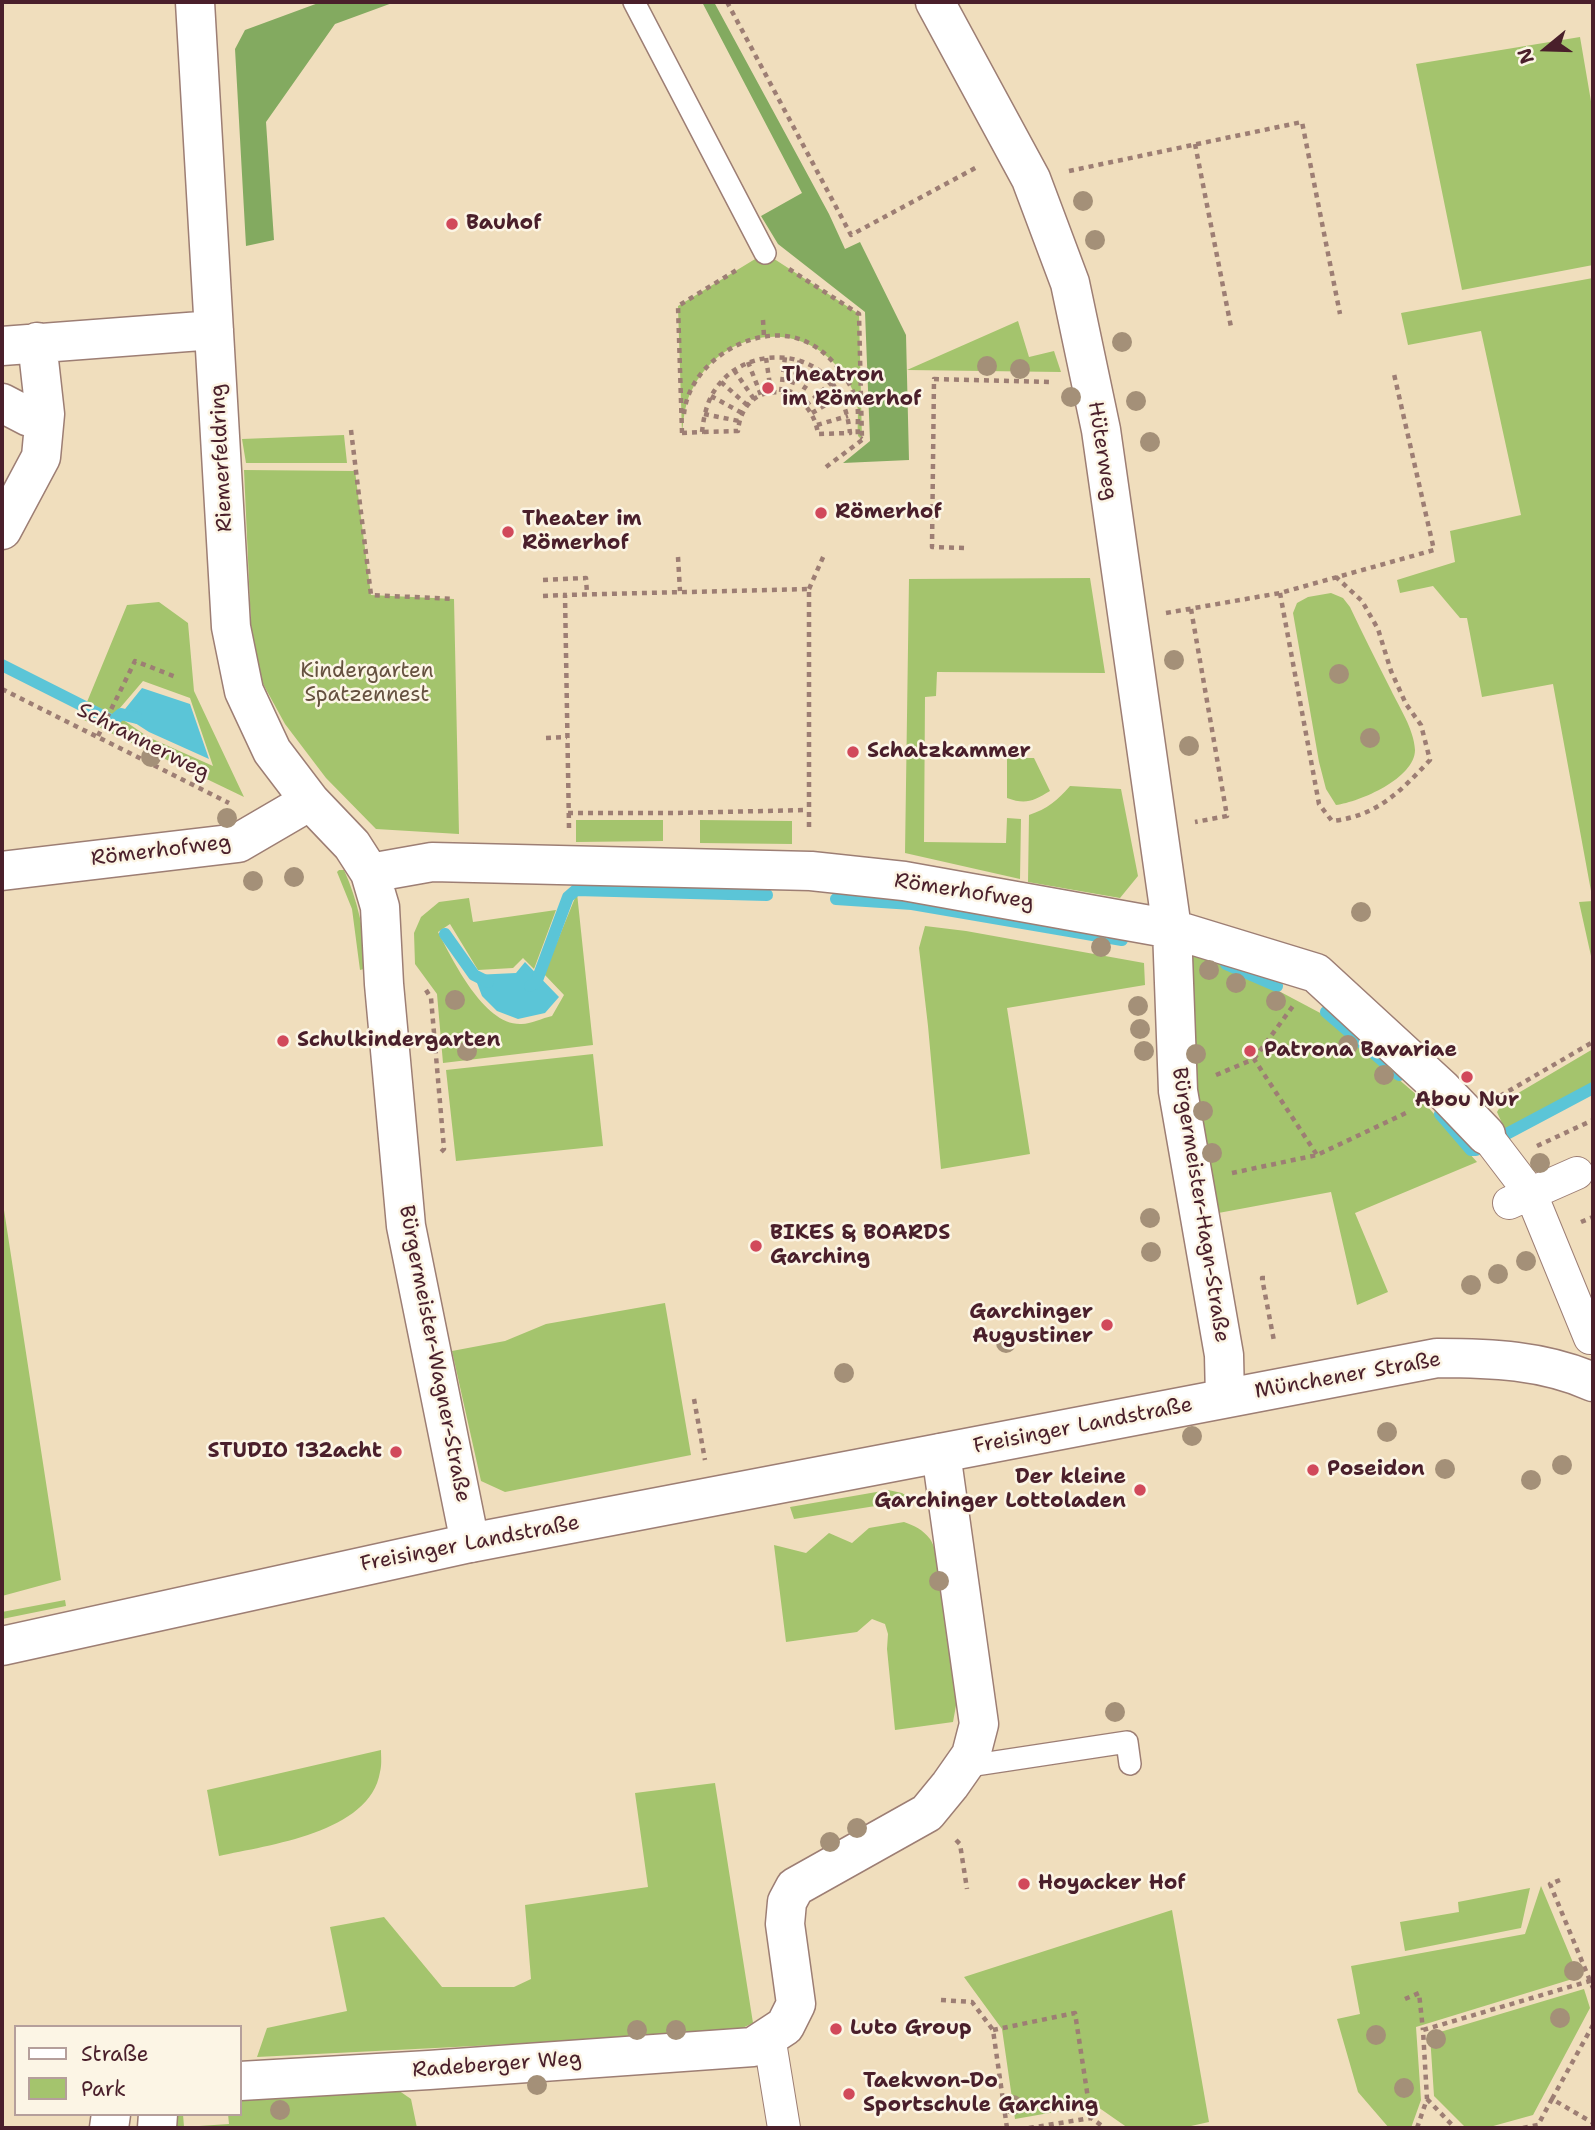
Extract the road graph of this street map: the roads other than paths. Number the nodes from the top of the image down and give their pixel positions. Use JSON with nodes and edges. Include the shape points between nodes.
{"nodes":[{"id":1,"x":634,"y":2,"type":"edge"},
{"id":2,"x":935,"y":2,"type":"edge"},
{"id":3,"x":200,"y":3,"type":"edge"},
{"id":4,"x":765,"y":253,"type":"road end"},
{"id":5,"x":214,"y":330,"type":"junction"},
{"id":6,"x":20,"y":344,"type":"edge"},
{"id":7,"x":2,"y":403,"type":"edge"},
{"id":8,"x":45,"y":415,"type":"junction"},
{"id":9,"x":2,"y":530,"type":"edge"},
{"id":10,"x":310,"y":801,"type":"junction"},
{"id":11,"x":2,"y":871,"type":"edge"},
{"id":12,"x":370,"y":873,"type":"junction"},
{"id":13,"x":1172,"y":929,"type":"junction"},
{"id":14,"x":1475,"y":1125,"type":"joint"},
{"id":15,"x":1577,"y":1173,"type":"dead end"},
{"id":16,"x":1520,"y":1198,"type":"junction"},
{"id":17,"x":1585,"y":1302,"type":"edge"},
{"id":18,"x":1590,"y":1338,"type":"dead end"},
{"id":19,"x":1593,"y":1382,"type":"edge"},
{"id":20,"x":1225,"y":1398,"type":"junction"},
{"id":21,"x":941,"y":1453,"type":"junction"},
{"id":22,"x":470,"y":1543,"type":"junction"},
{"id":23,"x":2,"y":1646,"type":"edge"},
{"id":24,"x":1130,"y":1764,"type":"dead end"},
{"id":25,"x":962,"y":1767,"type":"junction"},
{"id":26,"x":761,"y":2042,"type":"junction"},
{"id":27,"x":242,"y":2081,"type":"edge"},
{"id":28,"x":784,"y":2128,"type":"edge"}],
"edges":[{"from":1,"to":4,"type":"lane"},
{"from":2,"to":13,"type":"street","name":"Hüterweg","via":[[1023,163],[1070,282],[1101,430]]},
{"from":3,"to":5,"type":"street","name":"Riemerfeldring"},
{"from":5,"to":6,"type":"street"},
{"from":5,"to":10,"type":"street","name":"Riemerfeldring","via":[[231,627],[244,691],[272,751]]},
{"from":6,"to":8,"type":"street"},
{"from":7,"to":8,"type":"street","via":[[29,417]]},
{"from":8,"to":9,"type":"street","via":[[41,457]]},
{"from":10,"to":11,"type":"street","name":"Römerhofweg","via":[[238,844]]},
{"from":10,"to":12,"type":"street","name":"Riemerfeldring","via":[[352,845]]},
{"from":12,"to":13,"type":"street","name":"Römerhofweg","via":[[432,862],[811,871],[904,881]]},
{"from":12,"to":22,"type":"street","name":"Bürgermeister-Wagner-Straße","via":[[380,907],[406,1226]]},
{"from":13,"to":14,"type":"street","name":"Römerhofweg","via":[[1316,973]]},
{"from":13,"to":20,"type":"street","name":"Bürgermeister-Hagn-Straße","via":[[1178,1091],[1224,1354]]},
{"from":14,"to":16,"type":"street"},
{"from":15,"to":16,"type":"street"},
{"from":16,"to":17,"type":"street"},
{"from":17,"to":18,"type":"street"},
{"from":19,"to":20,"type":"street","name":"Münchener Straße","via":[[1541,1365],[1437,1358]]},
{"from":20,"to":21,"type":"street","name":"Freisinger Landstraße"},
{"from":21,"to":22,"type":"street","name":"Freisinger Landstraße"},
{"from":21,"to":25,"type":"street","via":[[979,1724],[971,1755]]},
{"from":22,"to":23,"type":"street","name":"Freisinger Landstraße"},
{"from":24,"to":25,"type":"lane","via":[[1127,1742]]},
{"from":25,"to":26,"type":"street","via":[[927,1814],[794,1887],[785,1924],[796,2004],[785,2026]]},
{"from":26,"to":27,"type":"street","name":"Radeberger Weg"},
{"from":26,"to":28,"type":"street"}]}
